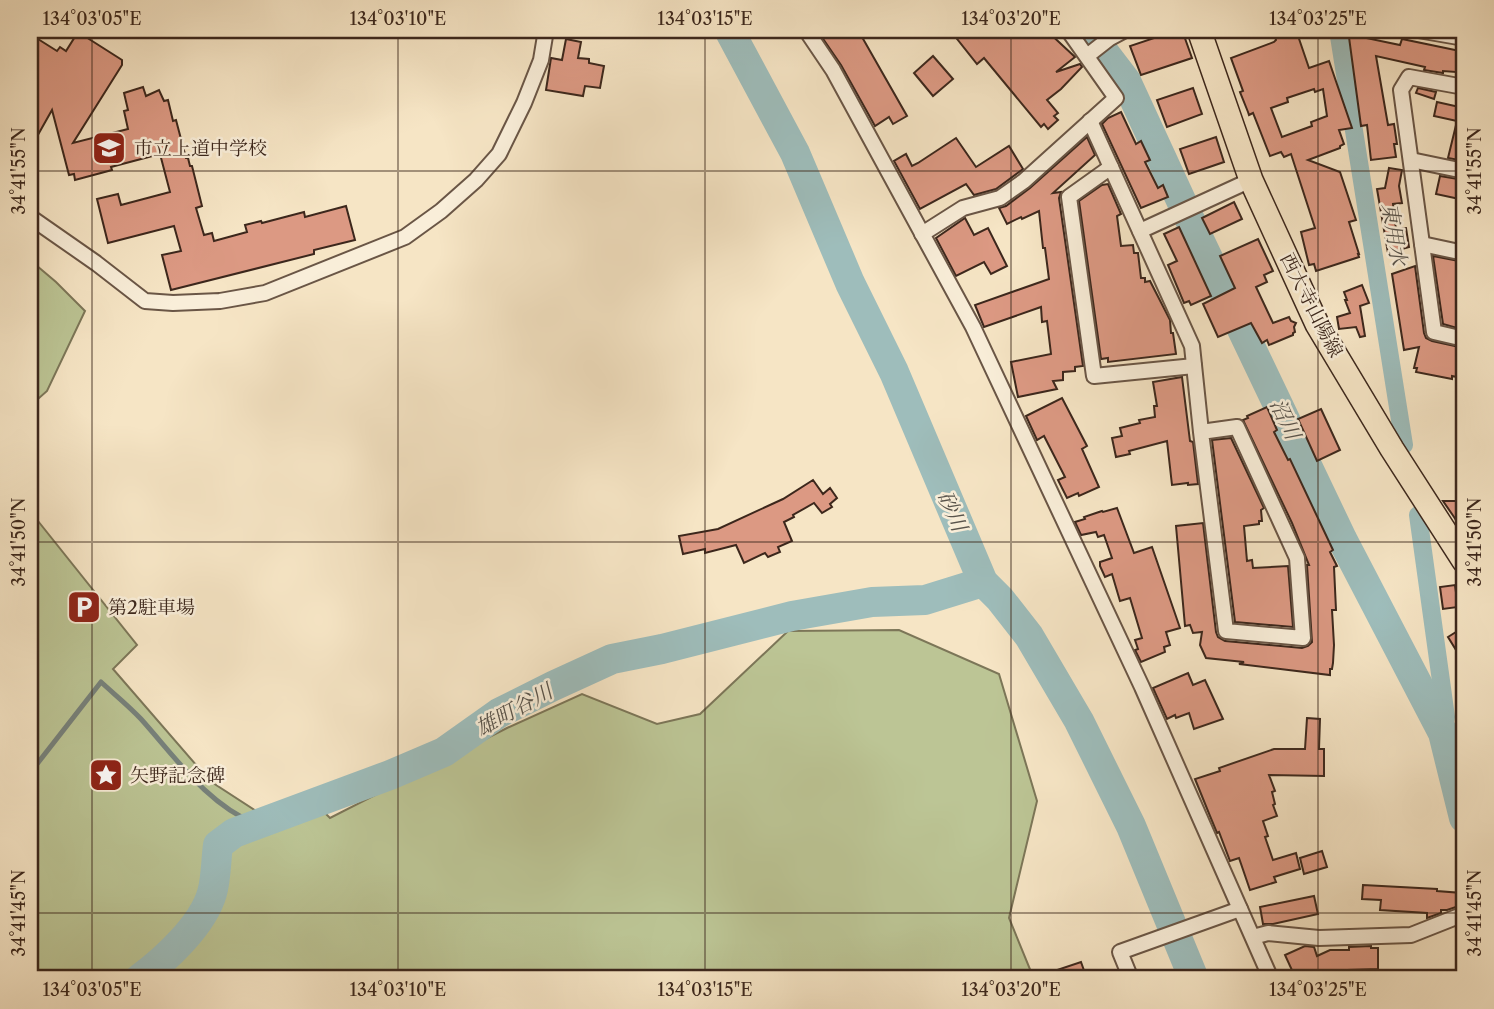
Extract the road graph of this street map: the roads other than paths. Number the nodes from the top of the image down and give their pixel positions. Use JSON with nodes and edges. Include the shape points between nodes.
{"nodes":[{"id":1,"x":546,"y":30,"type":"edge"},
{"id":2,"x":806,"y":30,"type":"edge"},
{"id":3,"x":1068,"y":30,"type":"edge"},
{"id":4,"x":1125,"y":30,"type":"edge"},
{"id":5,"x":1199,"y":30,"type":"edge"},
{"id":6,"x":1418,"y":30,"type":"edge"},
{"id":7,"x":1464,"y":38,"type":"edge"},
{"id":8,"x":1087,"y":56,"type":"junction"},
{"id":9,"x":1464,"y":87,"type":"edge"},
{"id":10,"x":1090,"y":121,"type":"junction"},
{"id":11,"x":1412,"y":160,"type":"junction"},
{"id":12,"x":1111,"y":166,"type":"junction"},
{"id":13,"x":1464,"y":171,"type":"edge"},
{"id":14,"x":1251,"y":180,"type":"junction"},
{"id":15,"x":30,"y":217,"type":"edge"},
{"id":16,"x":1140,"y":231,"type":"junction"},
{"id":17,"x":922,"y":234,"type":"junction"},
{"id":18,"x":1423,"y":244,"type":"junction"},
{"id":19,"x":1464,"y":253,"type":"edge"},
{"id":20,"x":1464,"y":339,"type":"edge"},
{"id":21,"x":1194,"y":366,"type":"junction"},
{"id":22,"x":1201,"y":432,"type":"junction"},
{"id":23,"x":1463,"y":557,"type":"edge"},
{"id":24,"x":1240,"y":909,"type":"junction"},
{"id":25,"x":1464,"y":914,"type":"edge"},
{"id":26,"x":1253,"y":937,"type":"junction"},
{"id":27,"x":1131,"y":979,"type":"edge"},
{"id":28,"x":1272,"y":979,"type":"edge"}],
"edges":[{"from":1,"to":15,"type":"street","via":[[541,60],[524,103],[499,154],[476,180],[405,237],[265,293],[220,301],[145,301]]},
{"from":2,"to":17,"type":"street"},
{"from":3,"to":8,"type":"street"},
{"from":4,"to":8,"type":"street"},
{"from":5,"to":14,"type":"main road","name":"西大寺山陽線"},
{"from":6,"to":7,"type":"street"},
{"from":8,"to":10,"type":"street","via":[[1116,98]]},
{"from":9,"to":11,"type":"street","via":[[1409,77],[1401,90]]},
{"from":10,"to":12,"type":"street"},
{"from":10,"to":17,"type":"street","via":[[1000,198],[963,208]]},
{"from":11,"to":13,"type":"street"},
{"from":11,"to":18,"type":"street"},
{"from":12,"to":16,"type":"street"},
{"from":12,"to":21,"type":"street","via":[[1069,197],[1094,376]]},
{"from":14,"to":16,"type":"street"},
{"from":14,"to":23,"type":"main road","name":"西大寺山陽線","via":[[1317,324]]},
{"from":16,"to":21,"type":"street","via":[[1192,346]]},
{"from":17,"to":24,"type":"street","via":[[973,327]]},
{"from":18,"to":19,"type":"street"},
{"from":18,"to":20,"type":"street","via":[[1434,332]]},
{"from":21,"to":22,"type":"street"},
{"from":22,"to":22,"type":"street","via":[[1237,427],[1297,558],[1303,638],[1226,631]]},
{"from":24,"to":26,"type":"street"},
{"from":24,"to":27,"type":"street","via":[[1120,952]]},
{"from":25,"to":26,"type":"street","via":[[1411,934],[1320,938],[1269,933]]},
{"from":26,"to":28,"type":"street"}]}
